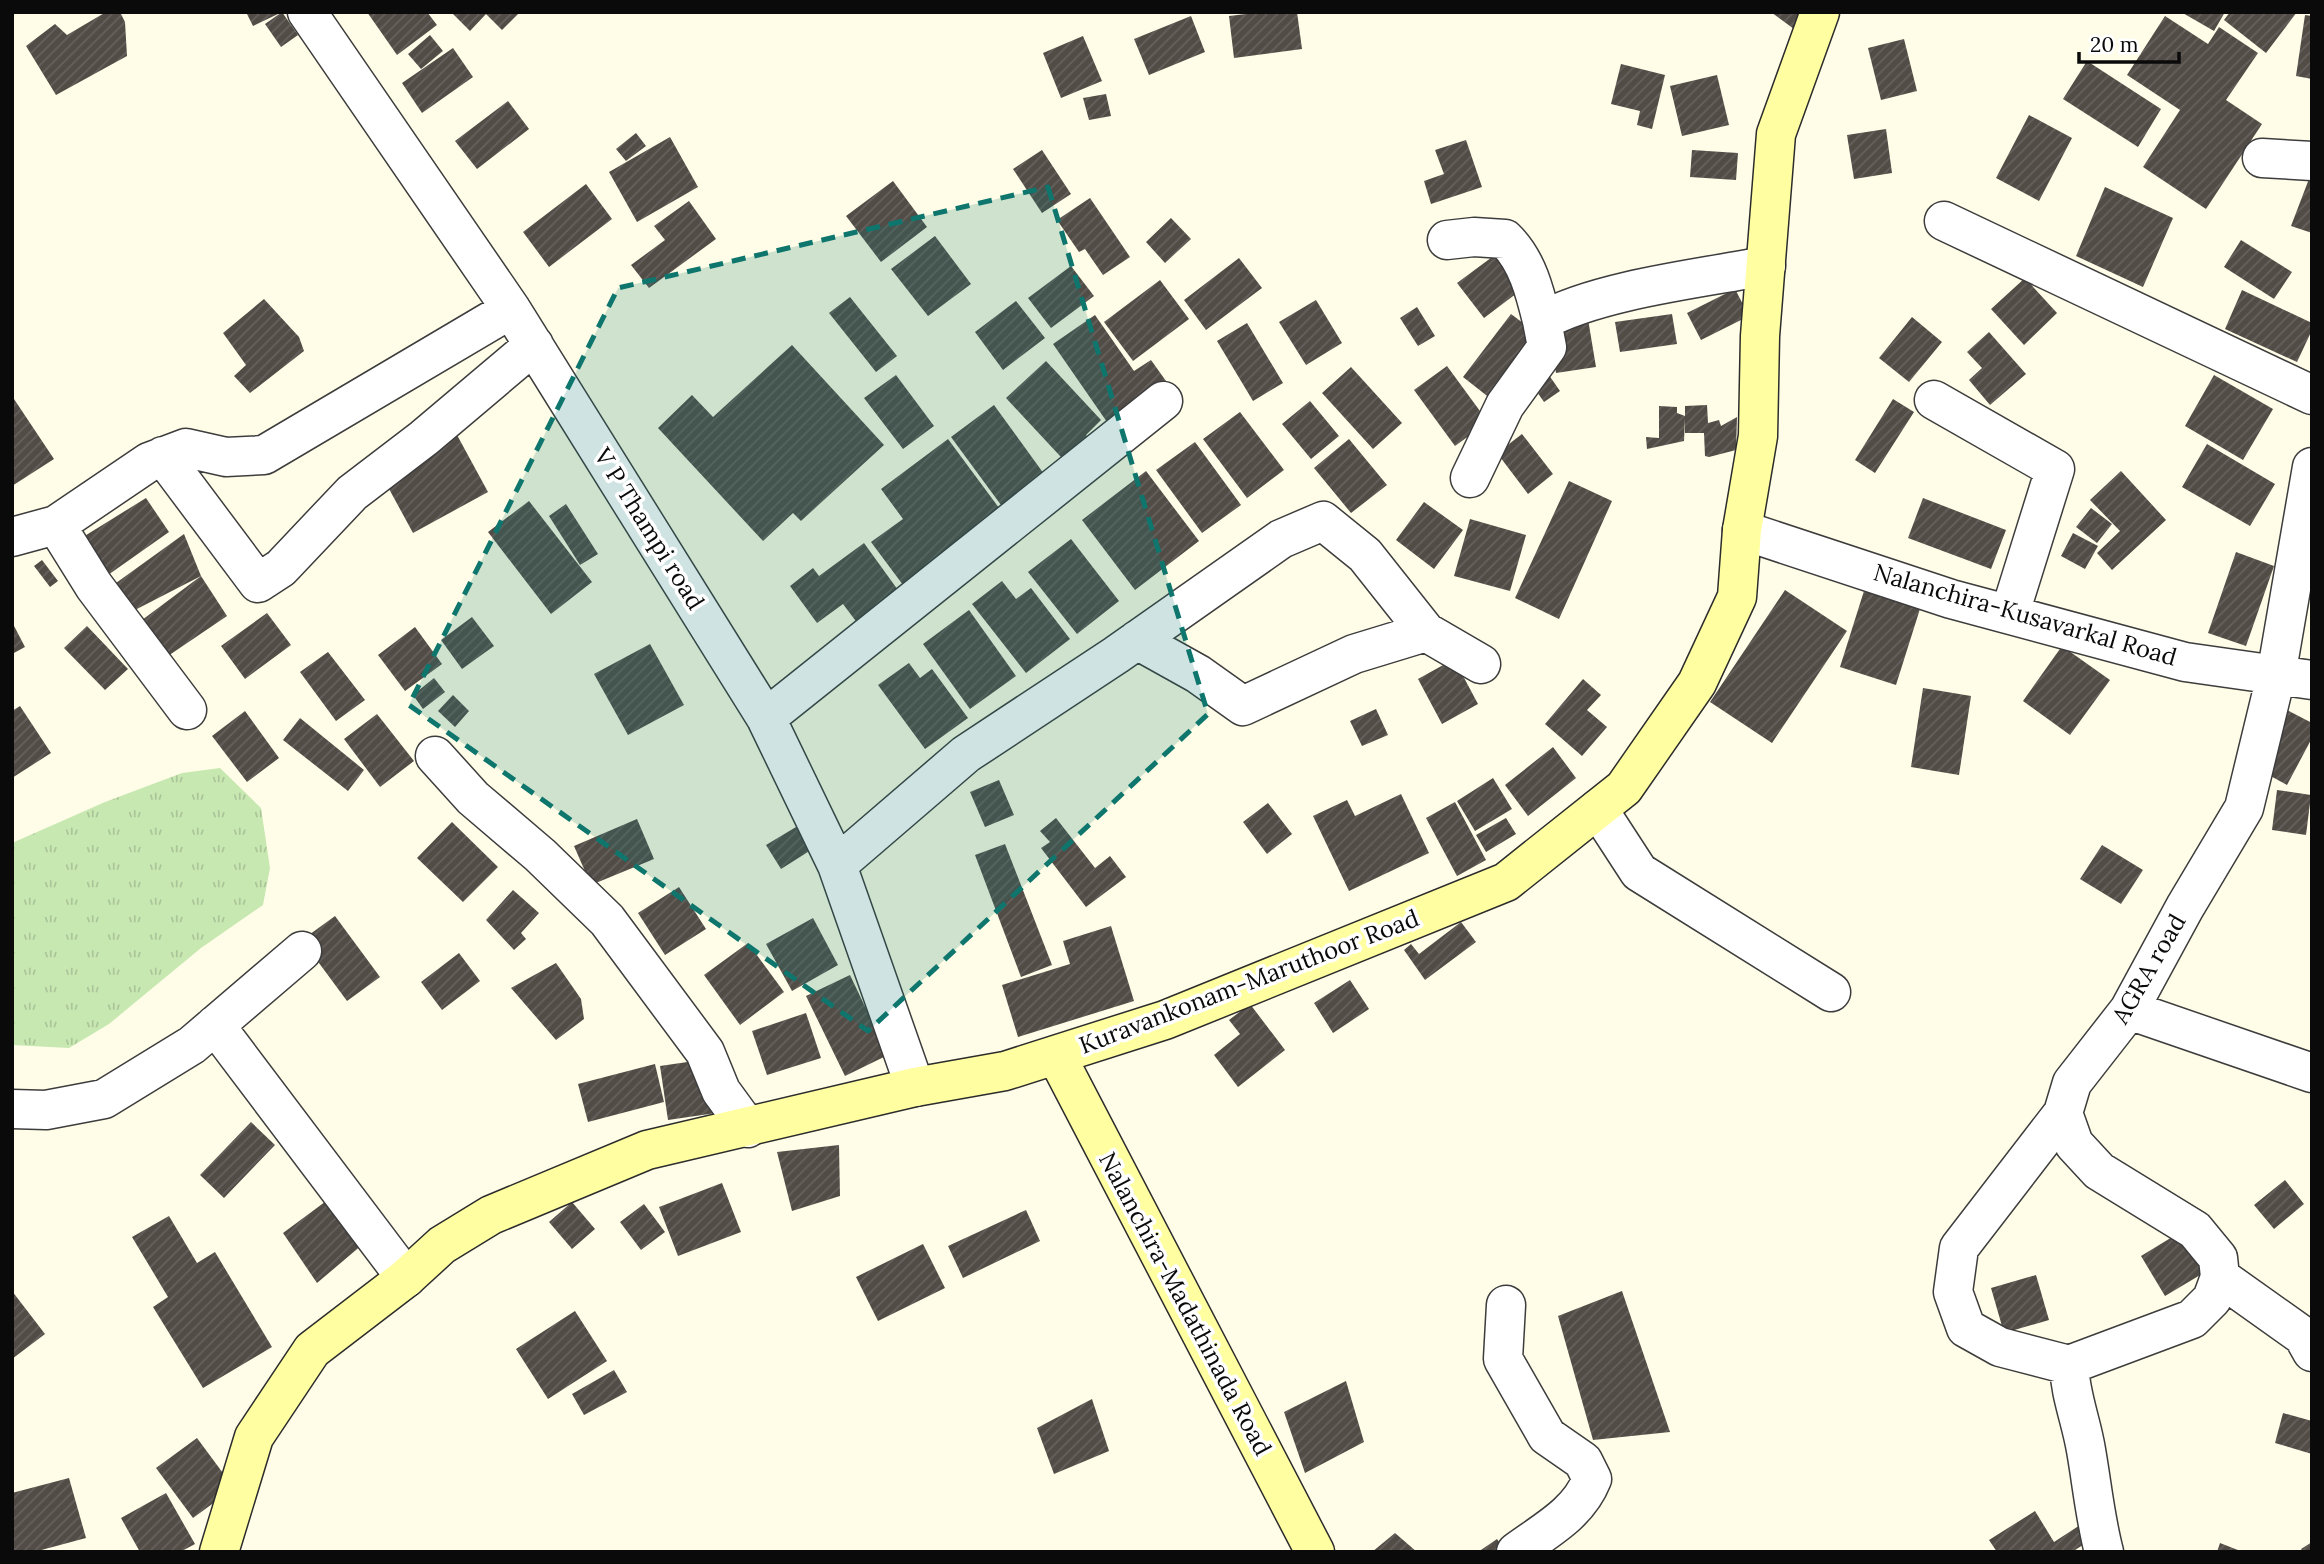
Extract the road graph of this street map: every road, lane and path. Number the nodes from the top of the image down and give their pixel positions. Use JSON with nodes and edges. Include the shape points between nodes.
{"nodes":[{"id":1,"x":307,"y":12,"type":"edge"},
{"id":2,"x":1820,"y":12,"type":"edge"},
{"id":3,"x":2262,"y":158,"type":"dead end"},
{"id":4,"x":2312,"y":161,"type":"edge"},
{"id":5,"x":1944,"y":221,"type":"dead end"},
{"id":6,"x":1447,"y":240,"type":"dead end"},
{"id":7,"x":1766,"y":267,"type":"junction"},
{"id":8,"x":511,"y":309,"type":"junction"},
{"id":9,"x":1542,"y":321,"type":"junction"},
{"id":10,"x":534,"y":345,"type":"junction"},
{"id":11,"x":2312,"y":395,"type":"edge"},
{"id":12,"x":1934,"y":400,"type":"dead end"},
{"id":13,"x":1163,"y":401,"type":"dead end"},
{"id":14,"x":163,"y":456,"type":"junction"},
{"id":15,"x":2312,"y":467,"type":"edge"},
{"id":16,"x":1469,"y":478,"type":"dead end"},
{"id":17,"x":56,"y":525,"type":"junction"},
{"id":18,"x":1742,"y":530,"type":"junction"},
{"id":19,"x":12,"y":537,"type":"edge"},
{"id":20,"x":2010,"y":613,"type":"junction"},
{"id":21,"x":1426,"y":632,"type":"junction"},
{"id":22,"x":1137,"y":640,"type":"junction"},
{"id":23,"x":1481,"y":664,"type":"dead end"},
{"id":24,"x":2294,"y":678,"type":"edge"},
{"id":25,"x":187,"y":710,"type":"dead end"},
{"id":26,"x":766,"y":718,"type":"junction"},
{"id":27,"x":435,"y":755,"type":"dead end"},
{"id":28,"x":1598,"y":809,"type":"junction"},
{"id":29,"x":837,"y":865,"type":"junction"},
{"id":30,"x":302,"y":951,"type":"dead end"},
{"id":31,"x":1831,"y":992,"type":"dead end"},
{"id":32,"x":2129,"y":1010,"type":"junction"},
{"id":33,"x":215,"y":1025,"type":"junction"},
{"id":34,"x":1056,"y":1055,"type":"junction"},
{"id":35,"x":2312,"y":1073,"type":"edge"},
{"id":36,"x":915,"y":1087,"type":"junction"},
{"id":37,"x":12,"y":1109,"type":"edge"},
{"id":38,"x":2063,"y":1113,"type":"junction"},
{"id":39,"x":748,"y":1128,"type":"junction"},
{"id":40,"x":2220,"y":1277,"type":"junction"},
{"id":41,"x":406,"y":1278,"type":"junction"},
{"id":42,"x":1506,"y":1305,"type":"dead end"},
{"id":43,"x":2312,"y":1352,"type":"edge"},
{"id":44,"x":2069,"y":1365,"type":"junction"},
{"id":45,"x":219,"y":1552,"type":"edge"},
{"id":46,"x":1315,"y":1552,"type":"edge"},
{"id":47,"x":1516,"y":1552,"type":"edge"},
{"id":48,"x":2104,"y":1552,"type":"edge"}],
"edges":[{"from":1,"to":8,"type":"street","name":"V P Thampi road"},
{"from":2,"to":7,"type":"main road","name":"Kuravankonam-Maruthoor Road","via":[[1776,134]]},
{"from":3,"to":4,"type":"street"},
{"from":5,"to":11,"type":"street"},
{"from":6,"to":9,"type":"street","via":[[1505,239],[1517,251]]},
{"from":7,"to":9,"type":"street","via":[[1565,309]]},
{"from":7,"to":18,"type":"main road","name":"Kuravankonam-Maruthoor Road","via":[[1758,436]]},
{"from":8,"to":10,"type":"street","name":"V P Thampi road"},
{"from":8,"to":14,"type":"street","via":[[264,455],[226,457],[186,448]]},
{"from":9,"to":16,"type":"street","via":[[1547,347],[1505,405]]},
{"from":10,"to":14,"type":"street","via":[[352,493],[281,568],[258,583]]},
{"from":10,"to":26,"type":"street","name":"V P Thampi road"},
{"from":12,"to":20,"type":"street","via":[[2055,469]]},
{"from":13,"to":26,"type":"street"},
{"from":14,"to":17,"type":"street"},
{"from":15,"to":24,"type":"street","name":"AGRA road"},
{"from":17,"to":19,"type":"street"},
{"from":17,"to":25,"type":"street","via":[[94,586]]},
{"from":18,"to":20,"type":"street","name":"Nalanchira-Kusavarkal Road","via":[[1951,599]]},
{"from":18,"to":28,"type":"main road","name":"Kuravankonam-Maruthoor Road","via":[[1737,597],[1697,684],[1624,788]]},
{"from":20,"to":24,"type":"street","name":"Nalanchira-Kusavarkal Road","via":[[2185,662]]},
{"from":21,"to":22,"type":"street","via":[[1354,654],[1242,706],[1198,674]]},
{"from":21,"to":22,"type":"street","via":[[1365,555],[1323,521],[1282,539]]},
{"from":21,"to":23,"type":"street"},
{"from":22,"to":29,"type":"street","via":[[966,754]]},
{"from":24,"to":32,"type":"street","name":"AGRA road","via":[[2244,808]]},
{"from":26,"to":29,"type":"street","name":"V P Thampi road"},
{"from":27,"to":39,"type":"street","via":[[473,798],[607,920],[705,1052],[721,1091]]},
{"from":28,"to":31,"type":"street","via":[[1639,872]]},
{"from":28,"to":34,"type":"main road","name":"Kuravankonam-Maruthoor Road","via":[[1506,882],[1165,1020]]},
{"from":29,"to":36,"type":"street","name":"V P Thampi road"},
{"from":30,"to":33,"type":"street"},
{"from":32,"to":35,"type":"street"},
{"from":32,"to":38,"type":"street","name":"AGRA road","via":[[2072,1083]]},
{"from":33,"to":37,"type":"street","via":[[192,1045],[104,1099],[46,1110]]},
{"from":33,"to":41,"type":"street"},
{"from":34,"to":36,"type":"main road","name":"Kuravankonam-Maruthoor Road"},
{"from":34,"to":46,"type":"main road","name":"Nalanchira-Madathinada Road"},
{"from":36,"to":39,"type":"main road","name":"Kuravankonam-Maruthoor Road"},
{"from":38,"to":40,"type":"street","via":[[2074,1144],[2099,1171],[2195,1230],[2218,1258]]},
{"from":38,"to":44,"type":"street","name":"AGRA road","via":[[1959,1248],[1953,1292],[1966,1328],[2000,1347]]},
{"from":39,"to":41,"type":"main road","name":"Kuravankonam-Maruthoor Road","via":[[648,1150],[491,1215],[442,1245]]},
{"from":40,"to":43,"type":"street","via":[[2302,1336]]},
{"from":40,"to":44,"type":"street","via":[[2212,1299],[2192,1320]]},
{"from":41,"to":45,"type":"main road","name":"Kuravankonam-Maruthoor Road","via":[[312,1350],[254,1437]]},
{"from":42,"to":47,"type":"street","via":[[1503,1359],[1547,1436],[1583,1461],[1592,1479],[1572,1512]]},
{"from":44,"to":48,"type":"street","via":[[2070,1394]]}]}
